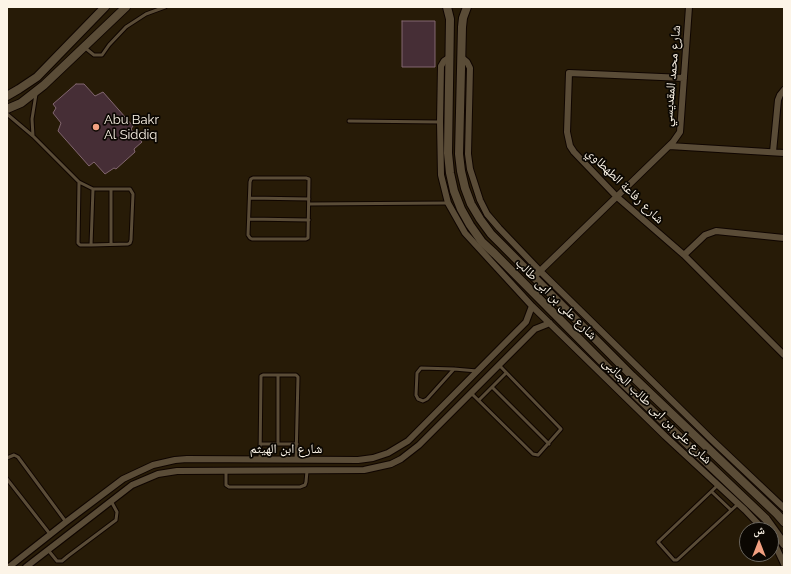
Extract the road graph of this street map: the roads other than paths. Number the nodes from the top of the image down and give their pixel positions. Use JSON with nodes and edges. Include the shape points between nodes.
{"nodes":[{"id":1,"x":105,"y":7,"type":"edge"},
{"id":2,"x":126,"y":7,"type":"edge"},
{"id":3,"x":165,"y":7,"type":"edge"},
{"id":4,"x":447,"y":7,"type":"edge"},
{"id":5,"x":467,"y":7,"type":"edge"},
{"id":6,"x":689,"y":7,"type":"edge"},
{"id":7,"x":84,"y":47,"type":"junction"},
{"id":8,"x":450,"y":57,"type":"junction"},
{"id":9,"x":461,"y":57,"type":"junction"},
{"id":10,"x":684,"y":78,"type":"junction"},
{"id":11,"x":784,"y":90,"type":"edge"},
{"id":12,"x":37,"y":91,"type":"junction"},
{"id":13,"x":7,"y":96,"type":"edge"},
{"id":14,"x":7,"y":109,"type":"edge"},
{"id":15,"x":7,"y":114,"type":"edge"},
{"id":16,"x":349,"y":121,"type":"dead end"},
{"id":17,"x":440,"y":122,"type":"junction"},
{"id":18,"x":34,"y":136,"type":"junction"},
{"id":19,"x":669,"y":146,"type":"junction"},
{"id":20,"x":773,"y":152,"type":"junction"},
{"id":21,"x":784,"y":153,"type":"edge"},
{"id":22,"x":78,"y":182,"type":"junction"},
{"id":23,"x":93,"y":189,"type":"junction"},
{"id":24,"x":110,"y":189,"type":"junction"},
{"id":25,"x":616,"y":196,"type":"junction"},
{"id":26,"x":250,"y":198,"type":"junction"},
{"id":27,"x":308,"y":199,"type":"junction"},
{"id":28,"x":448,"y":203,"type":"junction"},
{"id":29,"x":308,"y":204,"type":"junction"},
{"id":30,"x":249,"y":219,"type":"junction"},
{"id":31,"x":308,"y":220,"type":"junction"},
{"id":32,"x":784,"y":238,"type":"edge"},
{"id":33,"x":110,"y":244,"type":"junction"},
{"id":34,"x":91,"y":245,"type":"junction"},
{"id":35,"x":684,"y":255,"type":"junction"},
{"id":36,"x":540,"y":271,"type":"junction"},
{"id":37,"x":533,"y":277,"type":"junction"},
{"id":38,"x":532,"y":306,"type":"junction"},
{"id":39,"x":550,"y":323,"type":"junction"},
{"id":40,"x":784,"y":355,"type":"edge"},
{"id":41,"x":594,"y":360,"type":"junction"},
{"id":42,"x":499,"y":365,"type":"junction"},
{"id":43,"x":454,"y":369,"type":"junction"},
{"id":44,"x":478,"y":371,"type":"junction"},
{"id":45,"x":506,"y":373,"type":"junction"},
{"id":46,"x":278,"y":375,"type":"junction"},
{"id":47,"x":632,"y":376,"type":"junction"},
{"id":48,"x":624,"y":384,"type":"junction"},
{"id":49,"x":492,"y":387,"type":"junction"},
{"id":50,"x":471,"y":393,"type":"junction"},
{"id":51,"x":479,"y":400,"type":"junction"},
{"id":52,"x":260,"y":444,"type":"junction"},
{"id":53,"x":278,"y":444,"type":"junction"},
{"id":54,"x":297,"y":444,"type":"junction"},
{"id":55,"x":549,"y":444,"type":"junction"},
{"id":56,"x":7,"y":458,"type":"edge"},
{"id":57,"x":260,"y":460,"type":"junction"},
{"id":58,"x":278,"y":460,"type":"junction"},
{"id":59,"x":296,"y":460,"type":"junction"},
{"id":60,"x":278,"y":470,"type":"junction"},
{"id":61,"x":226,"y":471,"type":"junction"},
{"id":62,"x":307,"y":471,"type":"junction"},
{"id":63,"x":7,"y":478,"type":"edge"},
{"id":64,"x":718,"y":486,"type":"junction"},
{"id":65,"x":712,"y":492,"type":"junction"},
{"id":66,"x":111,"y":501,"type":"junction"},
{"id":67,"x":738,"y":504,"type":"junction"},
{"id":68,"x":784,"y":508,"type":"edge"},
{"id":69,"x":731,"y":510,"type":"junction"},
{"id":70,"x":66,"y":522,"type":"junction"},
{"id":71,"x":756,"y":522,"type":"edge"},
{"id":72,"x":784,"y":522,"type":"edge"},
{"id":73,"x":50,"y":534,"type":"junction"},
{"id":74,"x":784,"y":544,"type":"edge"},
{"id":75,"x":48,"y":550,"type":"junction"},
{"id":76,"x":779,"y":553,"type":"edge"},
{"id":77,"x":784,"y":564,"type":"edge"},
{"id":78,"x":9,"y":567,"type":"edge"},
{"id":79,"x":26,"y":567,"type":"edge"}],
"edges":[{"from":1,"to":13,"type":"street","via":[[37,77]]},
{"from":2,"to":7,"type":"street"},
{"from":3,"to":7,"type":"lane","via":[[146,14],[126,27],[102,55],[94,55]]},
{"from":4,"to":8,"type":"street","name":"شارع على بن ابى طالب","via":[[450,19]]},
{"from":5,"to":9,"type":"street","name":"شارع على بن ابى طالب","via":[[462,23]]},
{"from":6,"to":10,"type":"street","name":"شارع محمد المقديسي"},
{"from":7,"to":12,"type":"street"},
{"from":8,"to":17,"type":"street","name":"شارع على بن ابى طالب الجانبى","via":[[441,66]]},
{"from":8,"to":41,"type":"street","name":"شارع على بن ابى طالب","via":[[448,153],[454,191],[461,209],[482,242]]},
{"from":9,"to":36,"type":"street","name":"شارع على بن ابى طالب الجانبى","via":[[470,68],[468,154],[474,185],[487,214]]},
{"from":9,"to":37,"type":"street","name":"شارع على بن ابى طالب","via":[[459,154],[465,188],[471,204],[491,234]]},
{"from":10,"to":19,"type":"street","name":"شارع محمد المقديسي","via":[[680,132]]},
{"from":10,"to":25,"type":"street","name":"شارع رفاعة الطهطاوي","via":[[569,73],[567,132],[570,146]]},
{"from":11,"to":20,"type":"street","via":[[778,100]]},
{"from":12,"to":14,"type":"street","via":[[21,103]]},
{"from":12,"to":18,"type":"lane","via":[[32,119]]},
{"from":15,"to":18,"type":"lane"},
{"from":16,"to":17,"type":"lane"},
{"from":17,"to":28,"type":"street","name":"شارع على بن ابى طالب الجانبى","via":[[441,175]]},
{"from":18,"to":22,"type":"lane"},
{"from":19,"to":20,"type":"street"},
{"from":19,"to":25,"type":"street","name":"شارع محمد المقديسي"},
{"from":20,"to":21,"type":"street"},
{"from":22,"to":23,"type":"lane"},
{"from":22,"to":34,"type":"lane","via":[[77,241],[80,245]]},
{"from":23,"to":24,"type":"lane"},
{"from":23,"to":34,"type":"lane"},
{"from":24,"to":33,"type":"lane"},
{"from":24,"to":33,"type":"lane","via":[[130,189],[133,194],[130,243]]},
{"from":25,"to":35,"type":"street","name":"شارع رفاعة الطهطاوي"},
{"from":25,"to":36,"type":"street","name":"شارع محمد المقديسي"},
{"from":26,"to":27,"type":"lane"},
{"from":26,"to":27,"type":"lane","via":[[250,182],[253,178],[306,178]]},
{"from":26,"to":30,"type":"lane"},
{"from":27,"to":29,"type":"lane"},
{"from":28,"to":29,"type":"lane"},
{"from":28,"to":38,"type":"street","name":"شارع على بن ابى طالب الجانبى","via":[[465,233]]},
{"from":29,"to":31,"type":"lane"},
{"from":30,"to":31,"type":"lane"},
{"from":30,"to":31,"type":"lane","via":[[248,235],[252,239],[306,239]]},
{"from":32,"to":35,"type":"street","via":[[716,231],[705,235]]},
{"from":33,"to":34,"type":"lane"},
{"from":35,"to":40,"type":"street","name":"شارع رفاعة الطهطاوي"},
{"from":36,"to":37,"type":"street","name":"شارع محمد المقديسي"},
{"from":36,"to":68,"type":"street","name":"شارع على بن ابى طالب الجانبى"},
{"from":37,"to":47,"type":"street","name":"شارع على بن ابى طالب"},
{"from":38,"to":39,"type":"street","name":"شارع على بن ابى طالب الجانبى"},
{"from":38,"to":44,"type":"street","name":"شارع ابن الهيثم","via":[[526,322]]},
{"from":39,"to":41,"type":"street","name":"شارع على بن ابى طالب الجانبى"},
{"from":39,"to":42,"type":"street","name":"شارع ابن الهيثم","via":[[535,329]]},
{"from":41,"to":48,"type":"street","name":"شارع على بن ابى طالب"},
{"from":41,"to":64,"type":"street","name":"شارع على بن ابى طالب الجانبى","via":[[665,436]]},
{"from":42,"to":45,"type":"lane"},
{"from":42,"to":50,"type":"street","name":"شارع ابن الهيثم"},
{"from":43,"to":43,"type":"lane","via":[[419,369],[416,395],[418,399],[427,399]]},
{"from":43,"to":44,"type":"lane"},
{"from":44,"to":59,"type":"street","name":"شارع ابن الهيثم","via":[[408,441],[388,454],[365,460]]},
{"from":45,"to":49,"type":"lane"},
{"from":45,"to":55,"type":"lane","via":[[560,427],[560,432]]},
{"from":46,"to":52,"type":"lane","via":[[263,375],[260,378]]},
{"from":46,"to":53,"type":"lane"},
{"from":46,"to":54,"type":"lane","via":[[298,377]]},
{"from":47,"to":48,"type":"street"},
{"from":47,"to":72,"type":"street","name":"شارع على بن ابى طالب"},
{"from":48,"to":74,"type":"street","name":"شارع على بن ابى طالب","via":[[766,519]]},
{"from":49,"to":51,"type":"lane"},
{"from":49,"to":55,"type":"lane"},
{"from":50,"to":51,"type":"lane"},
{"from":50,"to":62,"type":"street","name":"شارع ابن الهيثم","via":[[419,445],[396,461],[364,470]]},
{"from":51,"to":55,"type":"lane","via":[[532,454],[538,455]]},
{"from":52,"to":53,"type":"lane"},
{"from":52,"to":57,"type":"lane"},
{"from":53,"to":54,"type":"lane"},
{"from":54,"to":59,"type":"lane"},
{"from":56,"to":70,"type":"lane","via":[[14,455],[18,457]]},
{"from":57,"to":58,"type":"street","name":"شارع ابن الهيثم"},
{"from":57,"to":70,"type":"street","name":"شارع ابن الهيثم","via":[[187,459],[153,465],[123,479]]},
{"from":58,"to":59,"type":"street","name":"شارع ابن الهيثم"},
{"from":58,"to":60,"type":"street"},
{"from":60,"to":61,"type":"street","name":"شارع ابن الهيثم"},
{"from":60,"to":62,"type":"street","name":"شارع ابن الهيثم"},
{"from":61,"to":62,"type":"lane","via":[[226,486],[229,487],[300,487],[305,485]]},
{"from":61,"to":66,"type":"street","name":"شارع ابن الهيثم","via":[[177,471],[158,474],[132,485]]},
{"from":63,"to":73,"type":"lane"},
{"from":64,"to":65,"type":"lane"},
{"from":64,"to":67,"type":"street","name":"شارع على بن ابى طالب الجانبى"},
{"from":65,"to":69,"type":"lane"},
{"from":65,"to":69,"type":"lane","via":[[658,542],[674,560]]},
{"from":66,"to":75,"type":"street","name":"شارع ابن الهيثم"},
{"from":66,"to":75,"type":"lane","via":[[117,512],[116,520],[75,552],[60,562]]},
{"from":67,"to":69,"type":"lane"},
{"from":67,"to":71,"type":"street","name":"شارع على بن ابى طالب الجانبى"},
{"from":70,"to":73,"type":"street","name":"شارع ابن الهيثم"},
{"from":73,"to":78,"type":"street","name":"شارع ابن الهيثم"},
{"from":75,"to":79,"type":"street","name":"شارع ابن الهيثم"},
{"from":76,"to":77,"type":"street"}]}
